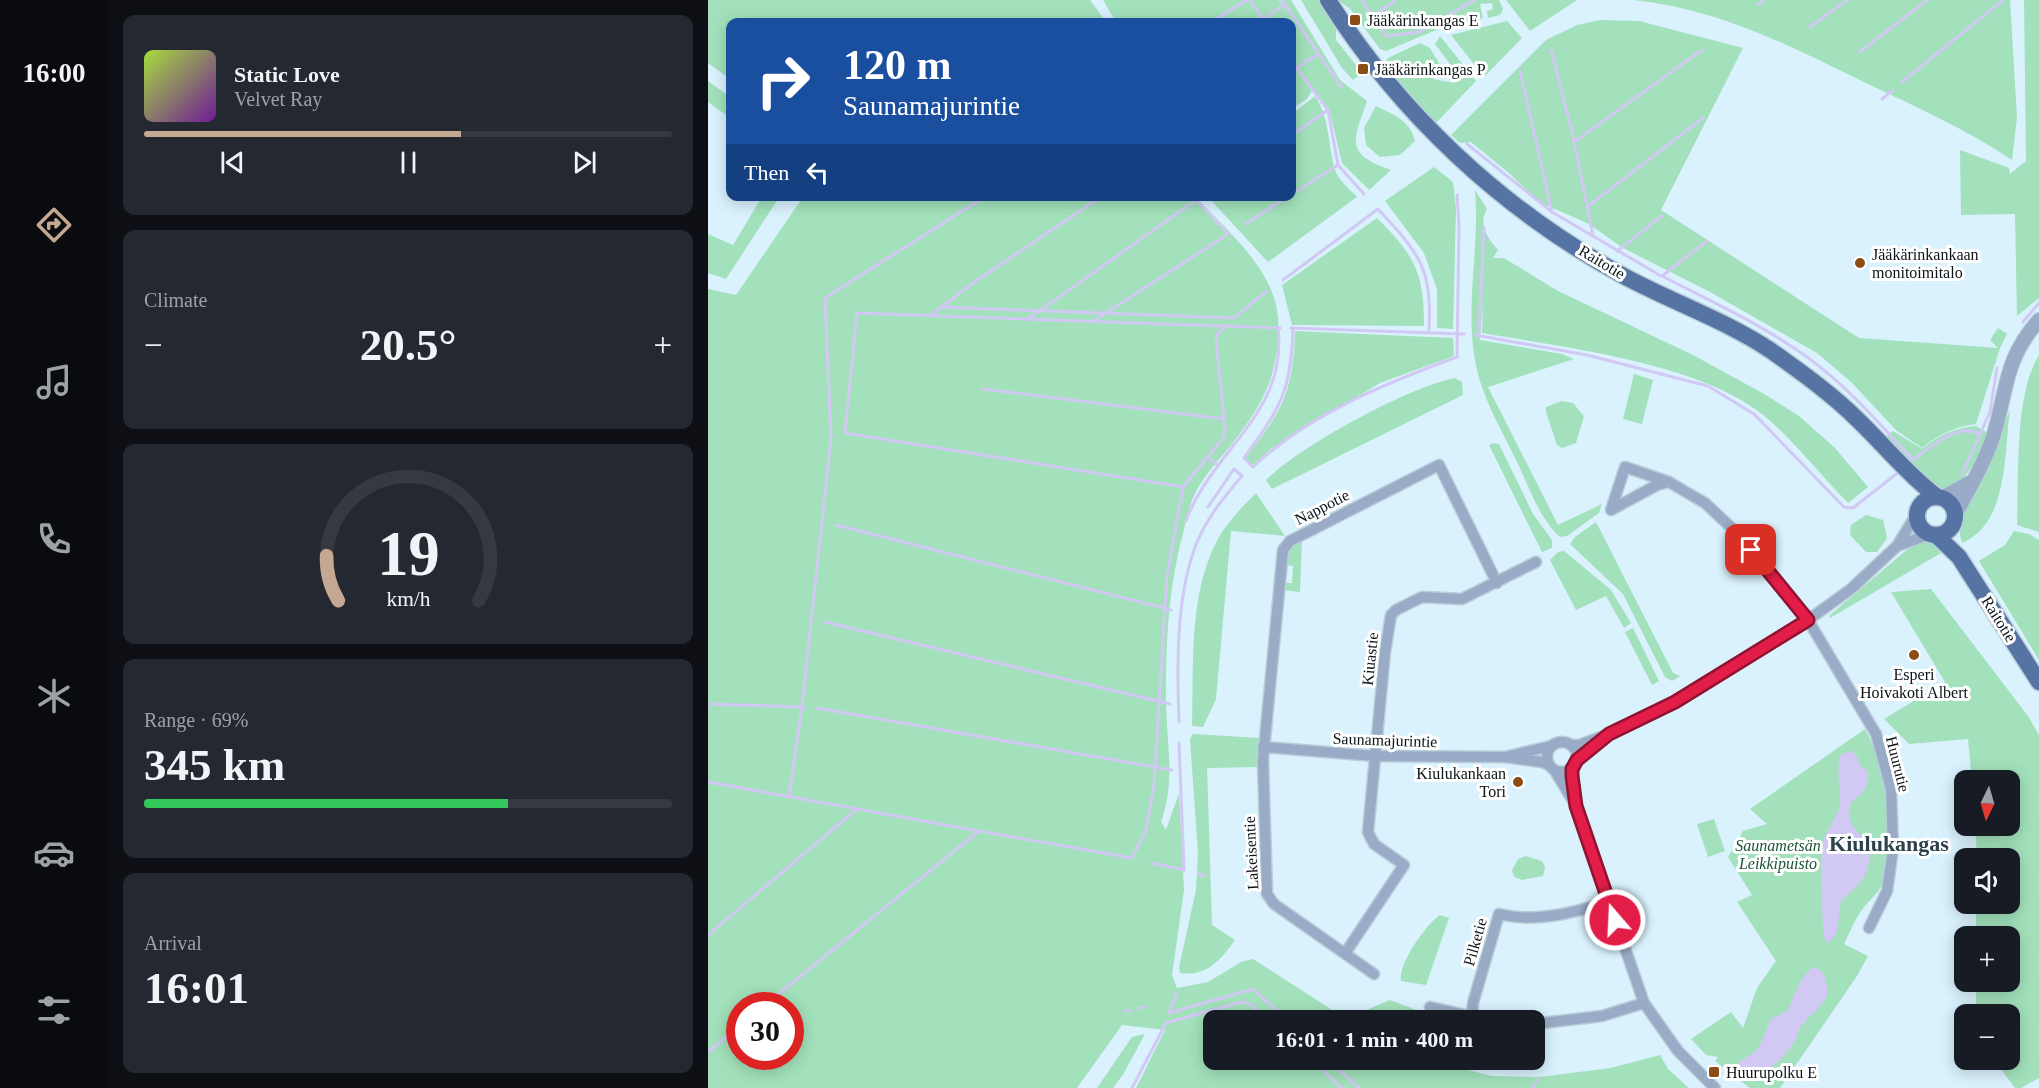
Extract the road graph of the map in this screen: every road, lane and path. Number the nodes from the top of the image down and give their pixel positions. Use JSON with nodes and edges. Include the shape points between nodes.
{"nodes":[{"id":1,"x":1328,"y":0,"type":"edge"},
{"id":2,"x":2039,"y":320,"type":"edge"},
{"id":3,"x":1913,"y":478,"type":"junction"},
{"id":4,"x":1973,"y":481,"type":"junction"},
{"id":5,"x":1669,"y":482,"type":"junction"},
{"id":6,"x":1939,"y":497,"type":"junction"},
{"id":7,"x":1918,"y":510,"type":"junction"},
{"id":8,"x":1943,"y":528,"type":"junction"},
{"id":9,"x":1897,"y":546,"type":"junction"},
{"id":10,"x":1536,"y":562,"type":"dead end"},
{"id":11,"x":1497,"y":583,"type":"junction"},
{"id":12,"x":1808,"y":620,"type":"junction"},
{"id":13,"x":2039,"y":682,"type":"edge"},
{"id":14,"x":1609,"y":734,"type":"junction"},
{"id":15,"x":1571,"y":745,"type":"junction"},
{"id":16,"x":1551,"y":746,"type":"junction"},
{"id":17,"x":1263,"y":747,"type":"junction"},
{"id":18,"x":1375,"y":756,"type":"junction"},
{"id":19,"x":1504,"y":758,"type":"junction"},
{"id":20,"x":1575,"y":765,"type":"junction"},
{"id":21,"x":1552,"y":768,"type":"junction"},
{"id":22,"x":1576,"y":806,"type":"junction"},
{"id":23,"x":1608,"y":902,"type":"junction"},
{"id":24,"x":1869,"y":928,"type":"dead end"},
{"id":25,"x":1346,"y":952,"type":"junction"},
{"id":26,"x":1374,"y":974,"type":"dead end"},
{"id":27,"x":1644,"y":1003,"type":"junction"},
{"id":28,"x":1430,"y":1007,"type":"dead end"},
{"id":29,"x":1443,"y":1010,"type":"edge"},
{"id":30,"x":1472,"y":1010,"type":"edge"},
{"id":31,"x":1545,"y":1023,"type":"edge"},
{"id":32,"x":1715,"y":1088,"type":"edge"}],
"edges":[{"from":1,"to":3,"type":"main road","name":"Raitotie","via":[[1420,120],[1503,195],[1620,274],[1767,348],[1816,382]]},
{"from":2,"to":4,"type":"street","via":[[2010,364],[1997,426]]},
{"from":3,"to":6,"type":"main road","name":"Raitotie"},
{"from":3,"to":7,"type":"main road","name":"Raitotie"},
{"from":4,"to":6,"type":"street"},
{"from":4,"to":8,"type":"street"},
{"from":5,"to":5,"type":"street","name":"Huurutie","via":[[1625,467],[1611,510],[1657,485]]},
{"from":5,"to":12,"type":"street","name":"Huurutie","via":[[1705,503],[1736,532]]},
{"from":6,"to":7,"type":"main road"},
{"from":6,"to":8,"type":"main road","name":"Raitotie","via":[[1951,505]]},
{"from":7,"to":8,"type":"main road","name":"Raitotie","via":[[1920,527]]},
{"from":7,"to":9,"type":"street"},
{"from":8,"to":9,"type":"street"},
{"from":8,"to":13,"type":"main road","name":"Raitotie"},
{"from":9,"to":12,"type":"street","via":[[1851,589]]},
{"from":10,"to":11,"type":"street","name":"Kiuastie"},
{"from":11,"to":17,"type":"street","name":"Nappotie","via":[[1439,465],[1290,541],[1283,550]]},
{"from":11,"to":18,"type":"street","name":"Kiuastie","via":[[1462,598],[1422,597],[1391,615]]},
{"from":12,"to":14,"type":"street","via":[[1675,702]]},
{"from":12,"to":24,"type":"street","name":"Huurutie","via":[[1876,734],[1886,762],[1893,849],[1887,891]]},
{"from":14,"to":15,"type":"street"},
{"from":14,"to":20,"type":"street"},
{"from":15,"to":16,"type":"street","via":[[1561,742]]},
{"from":15,"to":20,"type":"street","via":[[1576,752]]},
{"from":16,"to":19,"type":"street","name":"Saunamajurintie"},
{"from":16,"to":21,"type":"street","via":[[1547,755]]},
{"from":17,"to":18,"type":"street","name":"Saunamajurintie"},
{"from":17,"to":25,"type":"street","name":"Lakeisentie","via":[[1267,894],[1274,904]]},
{"from":18,"to":19,"type":"street","name":"Saunamajurintie"},
{"from":18,"to":25,"type":"street","via":[[1368,832],[1374,844],[1404,865]]},
{"from":19,"to":21,"type":"street","name":"Saunamajurintie","via":[[1542,762]]},
{"from":20,"to":21,"type":"street","via":[[1564,773]]},
{"from":20,"to":22,"type":"street"},
{"from":21,"to":22,"type":"street"},
{"from":22,"to":23,"type":"street"},
{"from":23,"to":27,"type":"street"},
{"from":23,"to":30,"type":"street","name":"Pilketie","via":[[1549,917],[1499,914]]},
{"from":25,"to":26,"type":"street","name":"Lakeisentie"},
{"from":27,"to":31,"type":"street","via":[[1602,1016]]},
{"from":27,"to":32,"type":"street","via":[[1678,1051]]},
{"from":28,"to":29,"type":"street"}]}
